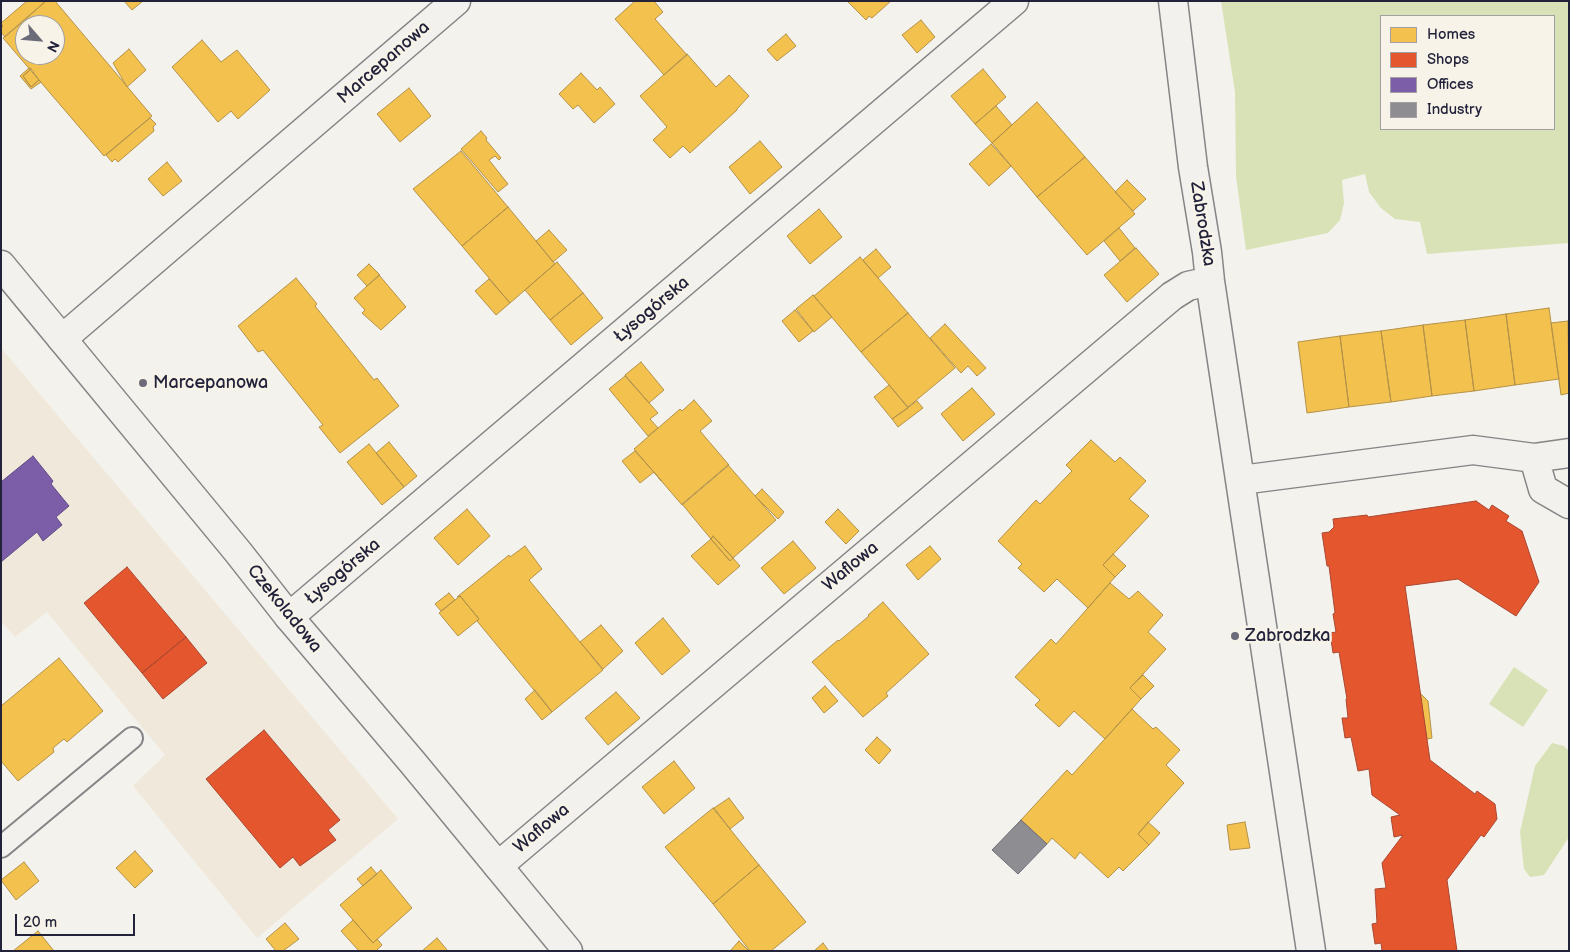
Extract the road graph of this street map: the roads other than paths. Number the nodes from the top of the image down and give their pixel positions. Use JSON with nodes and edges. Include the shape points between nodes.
{"nodes":[{"id":1,"x":456,"y":1,"type":"edge"},
{"id":2,"x":1014,"y":1,"type":"edge"},
{"id":3,"x":1173,"y":1,"type":"edge"},
{"id":4,"x":1,"y":265,"type":"edge"},
{"id":5,"x":1210,"y":281,"type":"junction"},
{"id":6,"x":62,"y":339,"type":"junction"},
{"id":7,"x":1569,"y":453,"type":"edge"},
{"id":8,"x":1534,"y":458,"type":"junction"},
{"id":9,"x":1241,"y":480,"type":"junction"},
{"id":10,"x":1569,"y":504,"type":"edge"},
{"id":11,"x":289,"y":618,"type":"junction"},
{"id":12,"x":132,"y":738,"type":"dead end"},
{"id":13,"x":1,"y":847,"type":"edge"},
{"id":14,"x":498,"y":866,"type":"junction"},
{"id":15,"x":568,"y":951,"type":"edge"},
{"id":16,"x":1311,"y":951,"type":"edge"}],
"edges":[{"from":1,"to":6,"type":"street","name":"Marcepanowa"},
{"from":2,"to":11,"type":"street","name":"Łysogórska"},
{"from":3,"to":5,"type":"street","name":"Zabrodzka"},
{"from":4,"to":6,"type":"street","name":"Czekoladowa"},
{"from":5,"to":9,"type":"street","name":"Zabrodzka"},
{"from":5,"to":14,"type":"street","name":"Waflowa","via":[[1188,286],[1172,296]]},
{"from":6,"to":11,"type":"street","name":"Czekoladowa"},
{"from":7,"to":8,"type":"street"},
{"from":8,"to":9,"type":"street","via":[[1473,450]]},
{"from":8,"to":10,"type":"street","via":[[1543,489]]},
{"from":9,"to":16,"type":"street","name":"Zabrodzka"},
{"from":11,"to":14,"type":"street","name":"Czekoladowa"},
{"from":12,"to":13,"type":"lane"},
{"from":14,"to":15,"type":"street","name":"Czekoladowa"}]}
